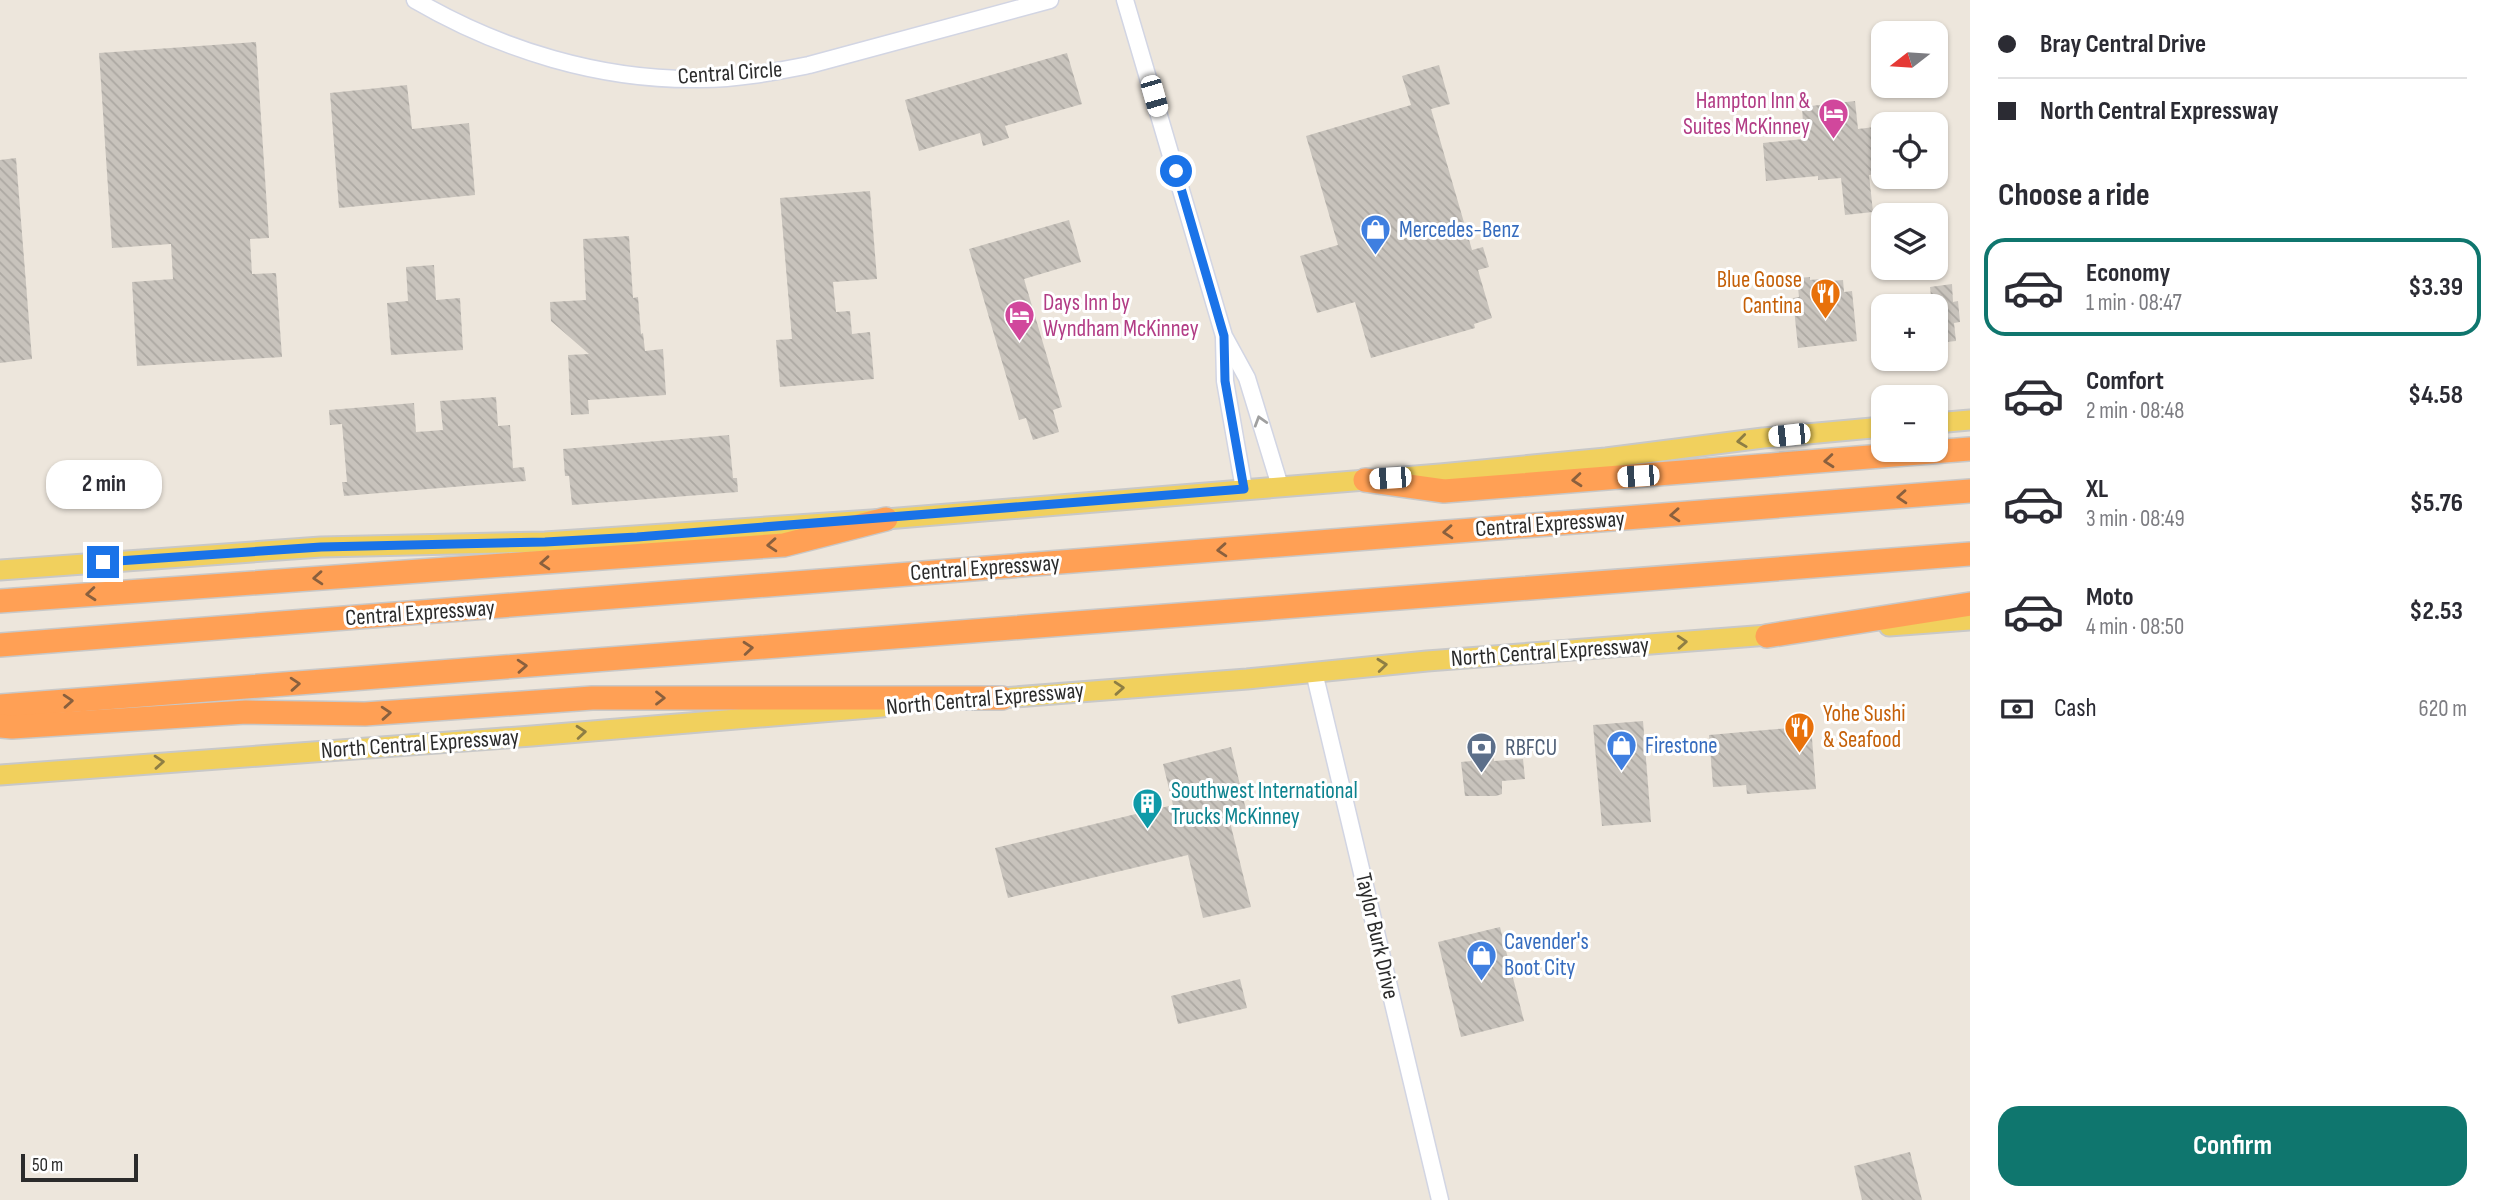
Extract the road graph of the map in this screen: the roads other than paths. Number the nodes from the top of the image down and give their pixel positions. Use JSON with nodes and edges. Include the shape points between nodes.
{"nodes":[{"id":1,"x":415,"y":0,"type":"edge"},
{"id":2,"x":1050,"y":0,"type":"edge"},
{"id":3,"x":1125,"y":0,"type":"edge"},
{"id":4,"x":1224,"y":336,"type":"junction"},
{"id":5,"x":1970,"y":420,"type":"edge"},
{"id":6,"x":1948,"y":422,"type":"edge"},
{"id":7,"x":1871,"y":428,"type":"edge"},
{"id":8,"x":1970,"y":449,"type":"edge"},
{"id":9,"x":1365,"y":480,"type":"junction"},
{"id":10,"x":1280,"y":486,"type":"junction"},
{"id":11,"x":1244,"y":489,"type":"junction"},
{"id":12,"x":1970,"y":491,"type":"edge"},
{"id":13,"x":886,"y":519,"type":"junction"},
{"id":14,"x":1970,"y":554,"type":"edge"},
{"id":15,"x":0,"y":570,"type":"edge"},
{"id":16,"x":0,"y":601,"type":"edge"},
{"id":17,"x":1970,"y":604,"type":"edge"},
{"id":18,"x":1970,"y":620,"type":"edge"},
{"id":19,"x":1767,"y":636,"type":"junction"},
{"id":20,"x":0,"y":645,"type":"edge"},
{"id":21,"x":1314,"y":672,"type":"junction"},
{"id":22,"x":1002,"y":698,"type":"junction"},
{"id":23,"x":0,"y":706,"type":"edge"},
{"id":24,"x":0,"y":726,"type":"edge"},
{"id":25,"x":0,"y":775,"type":"edge"},
{"id":26,"x":1440,"y":1200,"type":"edge"}],
"edges":[{"from":1,"to":2,"type":"street","name":"Central Circle","via":[[504,44],[577,66],[645,78],[701,79],[808,65]]},
{"from":3,"to":4,"type":"street"},
{"from":10,"to":4,"type":"street","one_way":true,"via":[[1247,379]]},
{"from":4,"to":11,"type":"street","via":[[1225,381]]},
{"from":5,"to":6,"type":"main road"},
{"from":7,"to":9,"type":"main road","one_way":true},
{"from":8,"to":9,"type":"highway","one_way":true,"via":[[1444,491]]},
{"from":9,"to":10,"type":"main road"},
{"from":10,"to":11,"type":"main road"},
{"from":11,"to":13,"type":"main road"},
{"from":12,"to":20,"type":"highway","name":"Central Expressway","one_way":true},
{"from":13,"to":15,"type":"main road","via":[[545,542],[321,547]]},
{"from":13,"to":16,"type":"highway","one_way":true,"via":[[784,544]]},
{"from":23,"to":14,"type":"highway","one_way":true},
{"from":17,"to":19,"type":"highway"},
{"from":18,"to":19,"type":"main road","name":"North Central Expressway"},
{"from":21,"to":19,"type":"main road","name":"North Central Expressway","one_way":true},
{"from":22,"to":21,"type":"main road","name":"North Central Expressway","one_way":true},
{"from":21,"to":26,"type":"street","name":"Taylor Burk Drive"},
{"from":24,"to":22,"type":"highway","one_way":true,"via":[[246,712],[365,715],[592,698]]},
{"from":25,"to":22,"type":"main road","name":"North Central Expressway","one_way":true}]}
